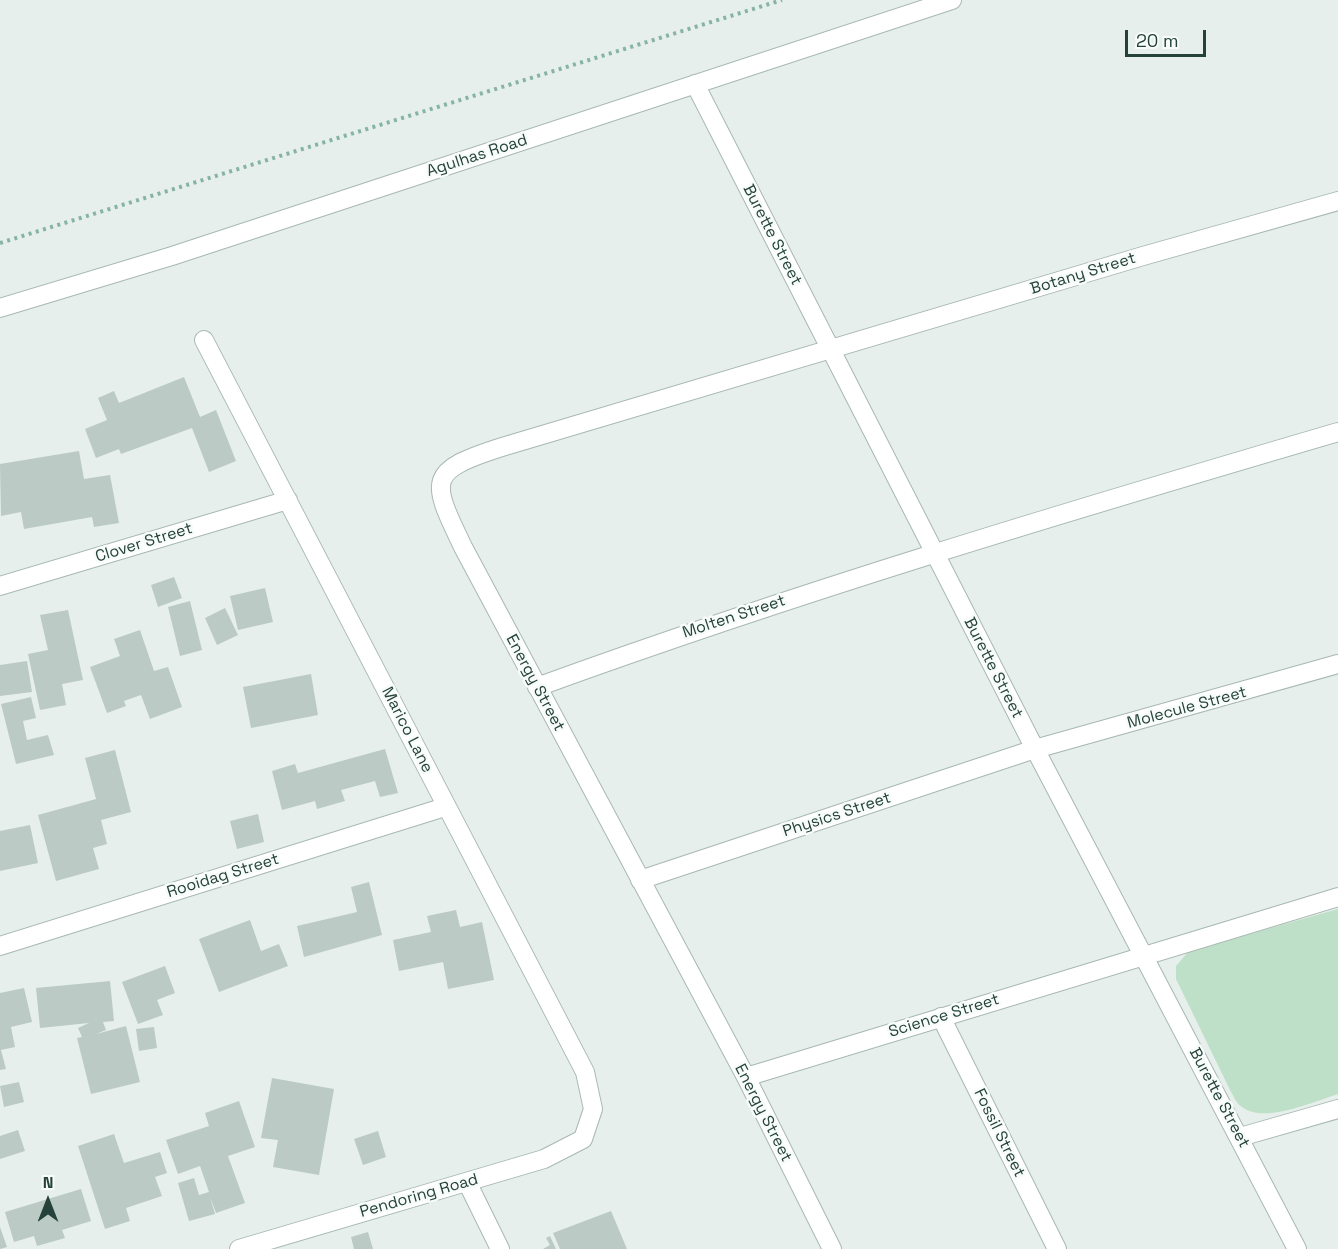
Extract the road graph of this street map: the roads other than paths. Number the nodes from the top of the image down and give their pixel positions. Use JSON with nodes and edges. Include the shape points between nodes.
{"nodes":[{"id":1,"x":952,"y":0,"type":"edge"},
{"id":2,"x":695,"y":84,"type":"junction"},
{"id":3,"x":1338,"y":201,"type":"edge"},
{"id":4,"x":0,"y":308,"type":"edge"},
{"id":5,"x":204,"y":340,"type":"dead end"},
{"id":6,"x":829,"y":349,"type":"junction"},
{"id":7,"x":1338,"y":432,"type":"edge"},
{"id":8,"x":288,"y":500,"type":"junction"},
{"id":9,"x":934,"y":553,"type":"junction"},
{"id":10,"x":0,"y":586,"type":"edge"},
{"id":11,"x":1338,"y":664,"type":"edge"},
{"id":12,"x":537,"y":687,"type":"junction"},
{"id":13,"x":1035,"y":749,"type":"junction"},
{"id":14,"x":445,"y":807,"type":"junction"},
{"id":15,"x":640,"y":880,"type":"junction"},
{"id":16,"x":1338,"y":897,"type":"edge"},
{"id":17,"x":0,"y":946,"type":"edge"},
{"id":18,"x":1143,"y":956,"type":"junction"},
{"id":19,"x":941,"y":1017,"type":"junction"},
{"id":20,"x":746,"y":1077,"type":"junction"},
{"id":21,"x":1338,"y":1109,"type":"edge"},
{"id":22,"x":590,"y":1126,"type":"joint"},
{"id":23,"x":1240,"y":1137,"type":"junction"},
{"id":24,"x":467,"y":1182,"type":"junction"},
{"id":25,"x":239,"y":1249,"type":"edge"},
{"id":26,"x":500,"y":1249,"type":"edge"},
{"id":27,"x":832,"y":1249,"type":"edge"},
{"id":28,"x":1057,"y":1249,"type":"edge"},
{"id":29,"x":1297,"y":1249,"type":"edge"}],
"edges":[{"from":1,"to":2,"type":"street","name":"Agulhas Road"},
{"from":2,"to":4,"type":"street","name":"Agulhas Road","via":[[184,252]]},
{"from":2,"to":6,"type":"street","name":"Burette Street"},
{"from":3,"to":6,"type":"street","name":"Botany Street"},
{"from":5,"to":8,"type":"street","name":"Marico Lane"},
{"from":6,"to":9,"type":"street","name":"Burette Street"},
{"from":6,"to":12,"type":"street","name":"Energy Street","via":[[502,447],[450,468],[441,483],[444,507]]},
{"from":7,"to":9,"type":"street"},
{"from":8,"to":10,"type":"street","name":"Clover Street"},
{"from":8,"to":14,"type":"street","name":"Marico Lane"},
{"from":9,"to":12,"type":"street","name":"Molten Street","via":[[696,629]]},
{"from":9,"to":13,"type":"street","name":"Burette Street"},
{"from":11,"to":13,"type":"street","name":"Molecule Street"},
{"from":12,"to":15,"type":"street","name":"Energy Street"},
{"from":13,"to":15,"type":"street","name":"Physics Street"},
{"from":13,"to":18,"type":"street","name":"Burette Street"},
{"from":14,"to":17,"type":"street","name":"Rooidag Street"},
{"from":14,"to":22,"type":"street","name":"Marico Lane","via":[[585,1072],[593,1109]]},
{"from":15,"to":20,"type":"street","name":"Energy Street"},
{"from":16,"to":18,"type":"street"},
{"from":18,"to":19,"type":"street","name":"Science Street"},
{"from":18,"to":23,"type":"street","name":"Burette Street"},
{"from":19,"to":20,"type":"street","name":"Science Street"},
{"from":19,"to":28,"type":"street","name":"Fossil Street"},
{"from":20,"to":27,"type":"street","name":"Energy Street"},
{"from":21,"to":23,"type":"street"},
{"from":22,"to":24,"type":"street","name":"Pendoring Road","via":[[583,1139],[544,1159]]},
{"from":23,"to":29,"type":"street","name":"Burette Street"},
{"from":24,"to":25,"type":"street","name":"Pendoring Road"},
{"from":24,"to":26,"type":"street"}]}
